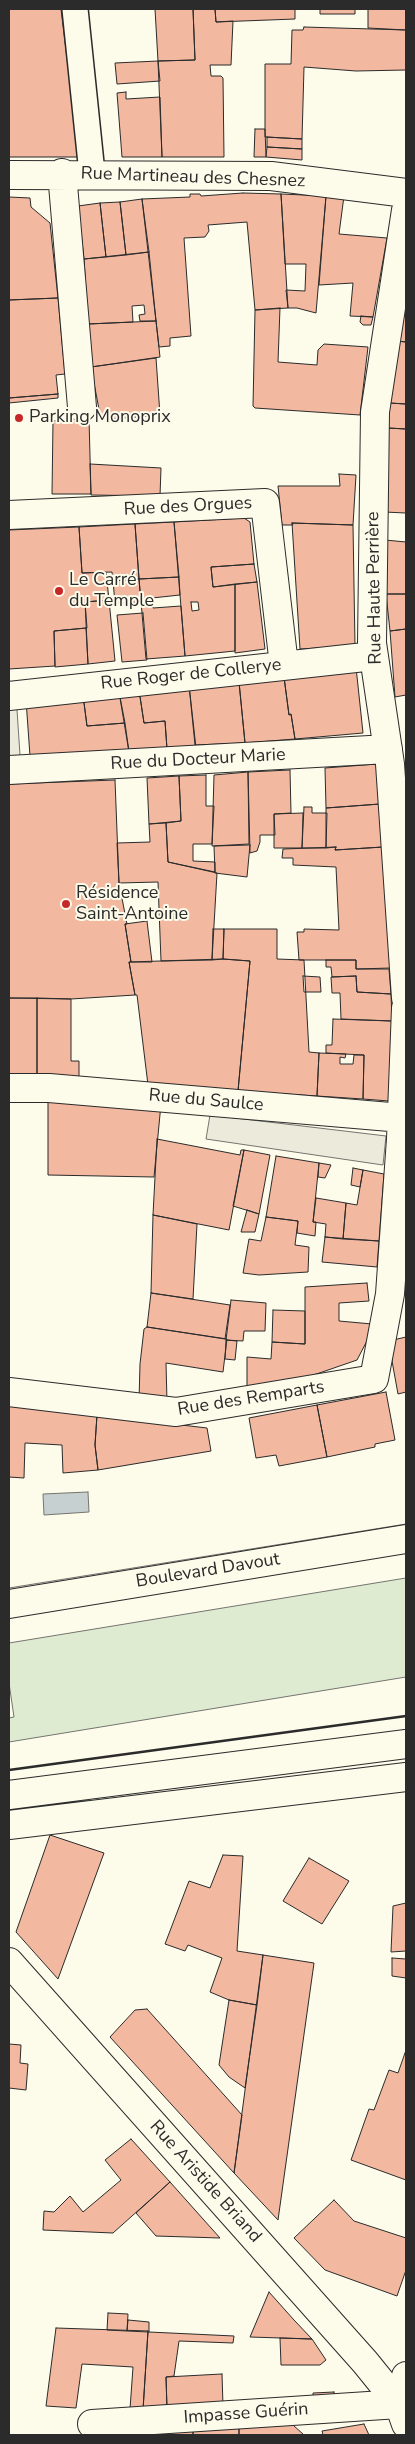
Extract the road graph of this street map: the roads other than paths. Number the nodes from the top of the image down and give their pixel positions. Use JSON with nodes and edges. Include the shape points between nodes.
{"nodes":[{"id":1,"x":75,"y":9,"type":"edge"},
{"id":2,"x":62,"y":173,"type":"junction"},
{"id":3,"x":92,"y":173,"type":"junction"},
{"id":4,"x":9,"y":174,"type":"edge"},
{"id":5,"x":406,"y":193,"type":"edge"},
{"id":6,"x":406,"y":210,"type":"edge"},
{"id":7,"x":82,"y":408,"type":"dead end"},
{"id":8,"x":9,"y":515,"type":"edge"},
{"id":9,"x":374,"y":656,"type":"junction"},
{"id":10,"x":284,"y":664,"type":"junction"},
{"id":11,"x":9,"y":696,"type":"edge"},
{"id":12,"x":388,"y":749,"type":"junction"},
{"id":13,"x":9,"y":770,"type":"edge"},
{"id":14,"x":406,"y":998,"type":"edge"},
{"id":15,"x":406,"y":1008,"type":"edge"},
{"id":16,"x":9,"y":1088,"type":"edge"},
{"id":17,"x":402,"y":1118,"type":"junction"},
{"id":18,"x":398,"y":1294,"type":"edge"},
{"id":19,"x":9,"y":1392,"type":"edge"},
{"id":20,"x":406,"y":1538,"type":"edge"},
{"id":21,"x":9,"y":1604,"type":"edge"},
{"id":22,"x":406,"y":1744,"type":"edge"},
{"id":23,"x":406,"y":1777,"type":"edge"},
{"id":24,"x":9,"y":1795,"type":"edge"},
{"id":25,"x":9,"y":1826,"type":"edge"},
{"id":26,"x":9,"y":1962,"type":"edge"},
{"id":27,"x":406,"y":2376,"type":"edge"},
{"id":28,"x":403,"y":2414,"type":"edge"},
{"id":29,"x":92,"y":2424,"type":"dead end"}],
"edges":[{"from":1,"to":3,"type":"street"},
{"from":2,"to":3,"type":"street","name":"Rue Martineau des Chesnez"},
{"from":2,"to":4,"type":"street","name":"Rue Martineau des Chesnez"},
{"from":2,"to":7,"type":"street"},
{"from":3,"to":5,"type":"street","name":"Rue Martineau des Chesnez","via":[[271,176]]},
{"from":6,"to":9,"type":"street","name":"Rue Haute Perrière","via":[[375,412]]},
{"from":8,"to":10,"type":"street","name":"Rue des Orgues","via":[[265,503]]},
{"from":9,"to":10,"type":"street","name":"Rue Roger de Collerye"},
{"from":9,"to":12,"type":"street","name":"Rue Haute Perrière"},
{"from":10,"to":11,"type":"street","name":"Rue Roger de Collerye"},
{"from":12,"to":13,"type":"street","name":"Rue du Docteur Marie"},
{"from":12,"to":14,"type":"street","name":"Rue Haute Perrière"},
{"from":15,"to":17,"type":"street"},
{"from":16,"to":17,"type":"street","name":"Rue du Saulce","via":[[49,1088]]},
{"from":17,"to":18,"type":"street"},
{"from":18,"to":19,"type":"street","name":"Rue des Remparts","via":[[374,1379],[176,1412]]},
{"from":20,"to":21,"type":"street","name":"Boulevard Davout"},
{"from":22,"to":24,"type":"street"},
{"from":23,"to":25,"type":"street"},
{"from":26,"to":28,"type":"street","name":"Rue Aristide Briand","via":[[358,2354]]},
{"from":27,"to":28,"type":"street"},
{"from":28,"to":29,"type":"street","name":"Impasse Guérin"}]}
